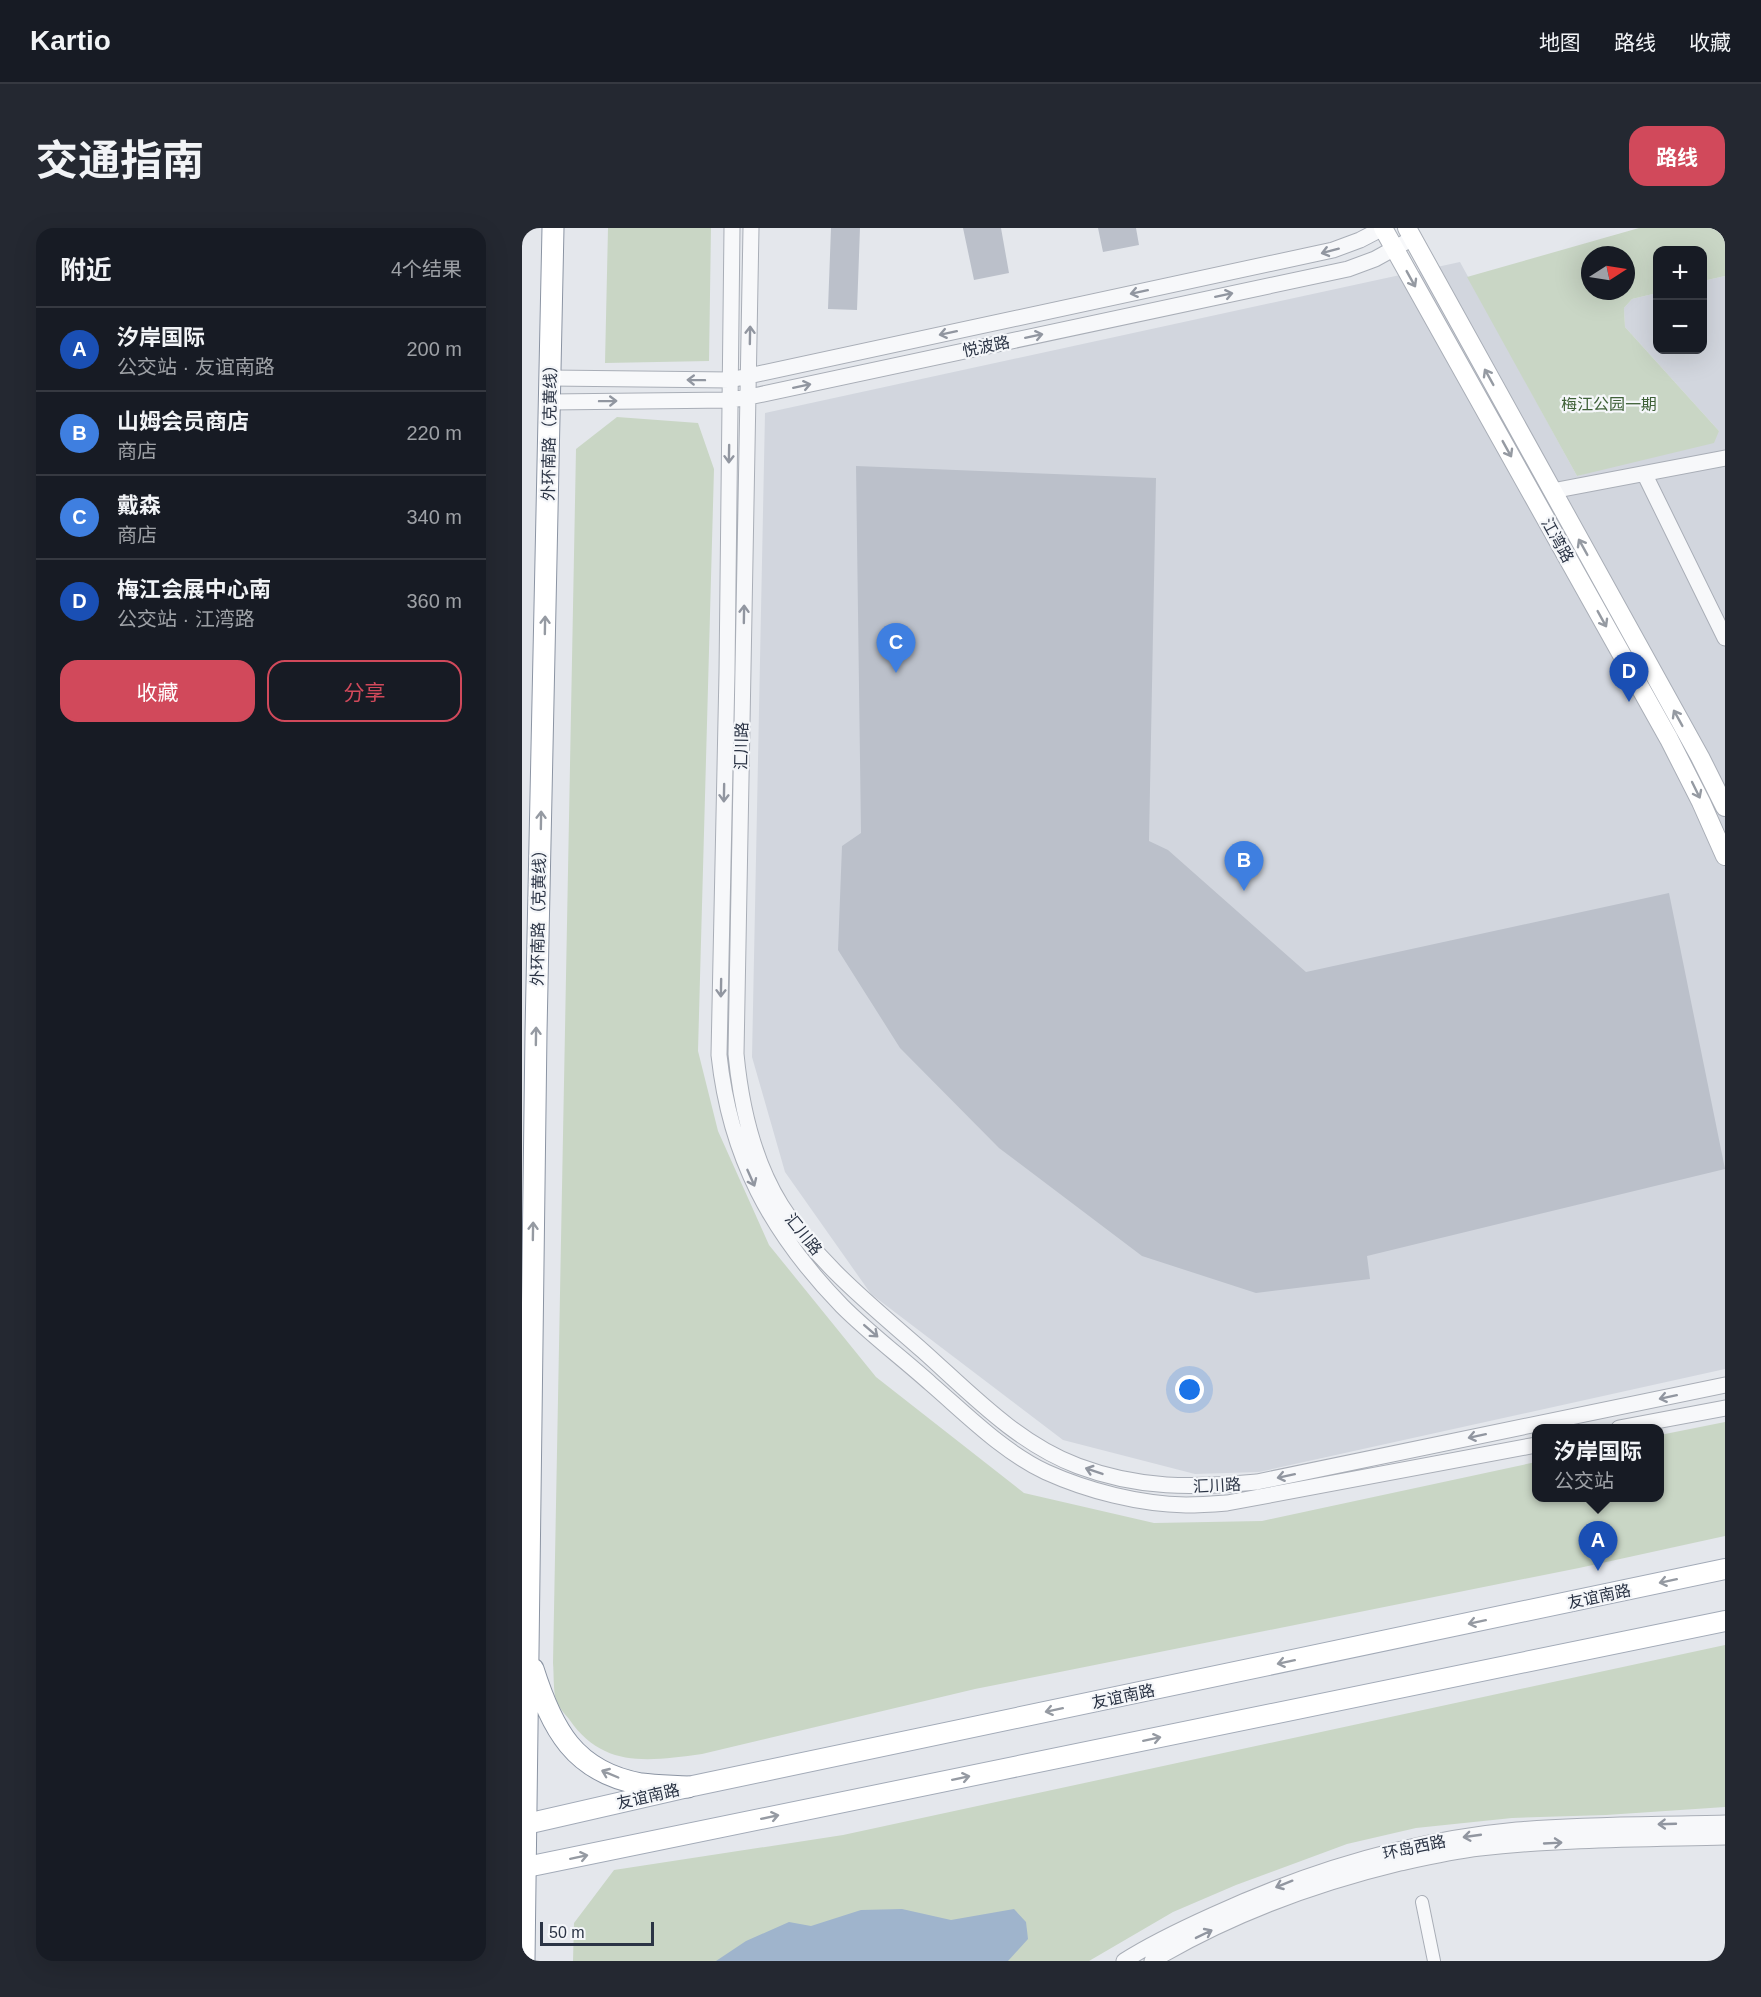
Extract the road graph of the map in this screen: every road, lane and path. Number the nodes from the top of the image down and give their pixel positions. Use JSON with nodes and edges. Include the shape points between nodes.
{"nodes":[{"id":1,"x":553,"y":228,"type":"edge"},
{"id":2,"x":732,"y":228,"type":"edge"},
{"id":3,"x":751,"y":228,"type":"edge"},
{"id":4,"x":1383,"y":228,"type":"edge"},
{"id":5,"x":1410,"y":233,"type":"edge"},
{"id":6,"x":1394,"y":249,"type":"junction"},
{"id":7,"x":749,"y":376,"type":"junction"},
{"id":8,"x":550,"y":378,"type":"junction"},
{"id":9,"x":730,"y":380,"type":"junction"},
{"id":10,"x":749,"y":397,"type":"junction"},
{"id":11,"x":730,"y":400,"type":"junction"},
{"id":12,"x":550,"y":402,"type":"junction"},
{"id":13,"x":1725,"y":458,"type":"edge"},
{"id":14,"x":1645,"y":475,"type":"junction"},
{"id":15,"x":1552,"y":491,"type":"junction"},
{"id":16,"x":1725,"y":638,"type":"edge"},
{"id":17,"x":1725,"y":807,"type":"edge"},
{"id":18,"x":1725,"y":856,"type":"edge"},
{"id":19,"x":1725,"y":1385,"type":"edge"},
{"id":20,"x":1725,"y":1408,"type":"edge"},
{"id":21,"x":1537,"y":1424,"type":"edge"},
{"id":22,"x":1640,"y":1424,"type":"edge"},
{"id":23,"x":1532,"y":1425,"type":"edge"},
{"id":24,"x":1532,"y":1446,"type":"edge"},
{"id":25,"x":1725,"y":1569,"type":"edge"},
{"id":26,"x":1725,"y":1621,"type":"edge"},
{"id":27,"x":527,"y":1651,"type":"junction"},
{"id":28,"x":688,"y":1787,"type":"junction"},
{"id":29,"x":1725,"y":1823,"type":"edge"},
{"id":30,"x":524,"y":1824,"type":"edge"},
{"id":31,"x":1725,"y":1837,"type":"edge"},
{"id":32,"x":524,"y":1868,"type":"edge"},
{"id":33,"x":1422,"y":1902,"type":"dead end"},
{"id":34,"x":524,"y":1961,"type":"edge"},
{"id":35,"x":1124,"y":1961,"type":"edge"},
{"id":36,"x":1152,"y":1961,"type":"edge"},
{"id":37,"x":1434,"y":1961,"type":"edge"}],
"edges":[{"from":1,"to":8,"type":"highway","name":"外环南路（克黄线）"},
{"from":2,"to":9,"type":"street","name":"汇川路"},
{"from":7,"to":3,"type":"street","name":"汇川路","one_way":true},
{"from":4,"to":6,"type":"main road","name":"江湾路"},
{"from":4,"to":7,"type":"street","name":"悦波路","one_way":true,"via":[[1333,250]]},
{"from":5,"to":6,"type":"street","name":"悦波路"},
{"from":15,"to":5,"type":"main road","name":"江湾路","one_way":true},
{"from":10,"to":6,"type":"street","name":"悦波路","one_way":true,"via":[[1348,269]]},
{"from":6,"to":18,"type":"main road","name":"江湾路","one_way":true,"via":[[1669,739]]},
{"from":7,"to":9,"type":"street","name":"悦波路"},
{"from":7,"to":10,"type":"street","name":"汇川路"},
{"from":9,"to":8,"type":"street","name":"悦波路","one_way":true},
{"from":8,"to":12,"type":"highway","name":"外环南路（克黄线）"},
{"from":9,"to":11,"type":"street","name":"汇川路"},
{"from":10,"to":11,"type":"street","name":"悦波路"},
{"from":23,"to":10,"type":"street","name":"汇川路","one_way":true,"via":[[1257,1482],[1189,1487],[1130,1482],[1077,1466],[1013,1431],[856,1292],[800,1231],[780,1204],[762,1166],[739,1090],[736,1030]]},
{"from":12,"to":11,"type":"street","name":"悦波路","one_way":true},
{"from":11,"to":24,"type":"street","name":"汇川路","one_way":true,"via":[[719,1054],[728,1110],[752,1182],[777,1225],[806,1263],[843,1306],[1002,1446],[1045,1471],[1109,1493],[1186,1505],[1227,1503]]},
{"from":27,"to":12,"type":"highway","name":"外环南路（克黄线）","one_way":true},
{"from":13,"to":14,"type":"street"},
{"from":14,"to":15,"type":"street"},
{"from":14,"to":16,"type":"street"},
{"from":17,"to":15,"type":"main road","name":"江湾路","one_way":true},
{"from":19,"to":21,"type":"street","name":"汇川路","one_way":true},
{"from":20,"to":22,"type":"street"},
{"from":25,"to":28,"type":"main road","name":"友谊南路","one_way":true},
{"from":32,"to":26,"type":"main road","one_way":true},
{"from":28,"to":27,"type":"highway","one_way":true,"via":[[642,1784],[586,1762],[572,1750],[542,1698]]},
{"from":27,"to":30,"type":"highway","name":"外环南路（克黄线）"},
{"from":28,"to":30,"type":"main road","name":"友谊南路"},
{"from":29,"to":35,"type":"street","name":"环岛西路","one_way":true,"via":[[1517,1830],[1390,1852],[1348,1862],[1253,1896]]},
{"from":30,"to":32,"type":"highway","name":"外环南路（克黄线）"},
{"from":36,"to":31,"type":"street","name":"环岛西路","one_way":true,"via":[[1303,1890],[1434,1856],[1519,1845]]},
{"from":32,"to":34,"type":"highway","name":"外环南路（克黄线）"},
{"from":33,"to":37,"type":"street"}]}
